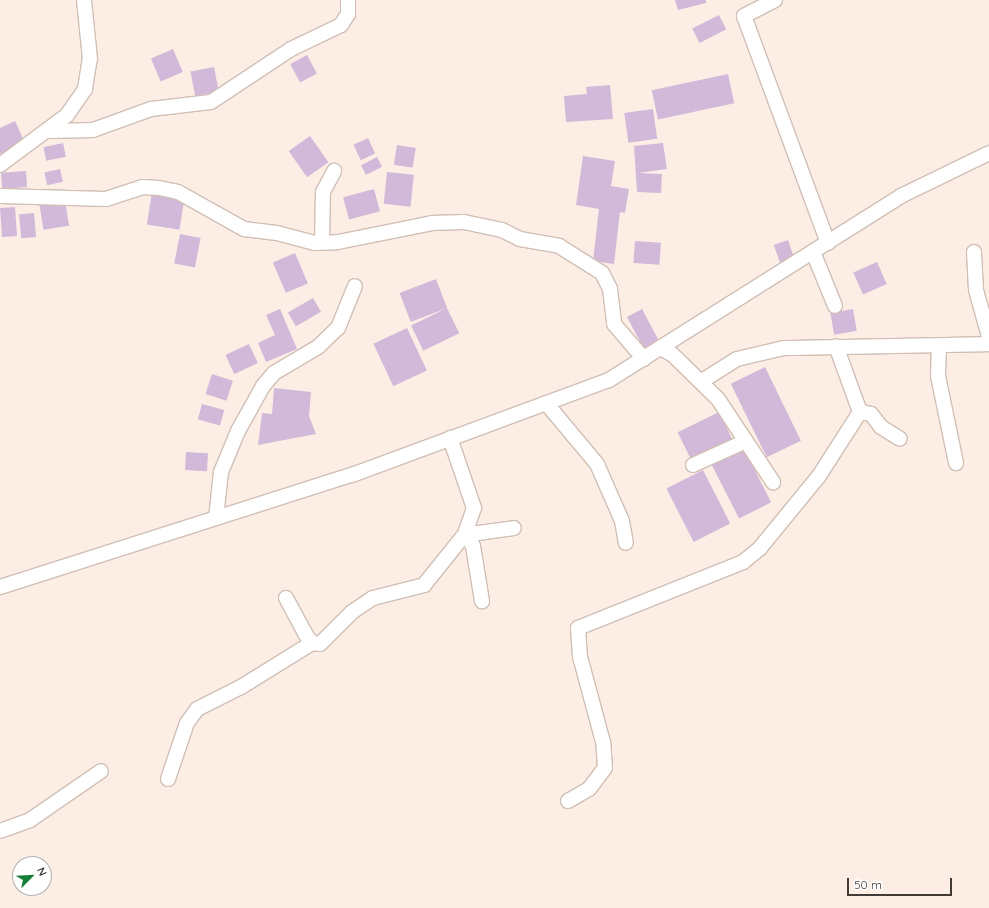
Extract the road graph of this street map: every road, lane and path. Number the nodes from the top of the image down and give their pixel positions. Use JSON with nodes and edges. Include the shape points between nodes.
{"nodes":[{"id":1,"x":84,"y":0,"type":"edge"},
{"id":2,"x":348,"y":0,"type":"edge"},
{"id":3,"x":776,"y":0,"type":"edge"},
{"id":4,"x":49,"y":131,"type":"junction"},
{"id":5,"x":989,"y":153,"type":"edge"},
{"id":6,"x":0,"y":165,"type":"edge"},
{"id":7,"x":334,"y":171,"type":"dead end"},
{"id":8,"x":0,"y":196,"type":"edge"},
{"id":9,"x":322,"y":242,"type":"junction"},
{"id":10,"x":828,"y":243,"type":"junction"},
{"id":11,"x":813,"y":252,"type":"junction"},
{"id":12,"x":974,"y":252,"type":"dead end"},
{"id":13,"x":355,"y":286,"type":"dead end"},
{"id":14,"x":835,"y":306,"type":"dead end"},
{"id":15,"x":989,"y":337,"type":"edge"},
{"id":16,"x":989,"y":344,"type":"edge"},
{"id":17,"x":836,"y":346,"type":"junction"},
{"id":18,"x":939,"y":346,"type":"junction"},
{"id":19,"x":660,"y":348,"type":"junction"},
{"id":20,"x":644,"y":359,"type":"junction"},
{"id":21,"x":702,"y":381,"type":"junction"},
{"id":22,"x":546,"y":403,"type":"junction"},
{"id":23,"x":860,"y":412,"type":"junction"},
{"id":24,"x":450,"y":438,"type":"junction"},
{"id":25,"x":900,"y":439,"type":"dead end"},
{"id":26,"x":746,"y":441,"type":"junction"},
{"id":27,"x":956,"y":463,"type":"dead end"},
{"id":28,"x":693,"y":465,"type":"dead end"},
{"id":29,"x":773,"y":482,"type":"dead end"},
{"id":30,"x":216,"y":518,"type":"junction"},
{"id":31,"x":514,"y":528,"type":"dead end"},
{"id":32,"x":465,"y":532,"type":"junction"},
{"id":33,"x":626,"y":544,"type":"dead end"},
{"id":34,"x":0,"y":587,"type":"edge"},
{"id":35,"x":286,"y":598,"type":"dead end"},
{"id":36,"x":482,"y":601,"type":"dead end"},
{"id":37,"x":312,"y":643,"type":"junction"},
{"id":38,"x":100,"y":771,"type":"dead end"},
{"id":39,"x":168,"y":779,"type":"dead end"},
{"id":40,"x":568,"y":801,"type":"dead end"},
{"id":41,"x":0,"y":830,"type":"edge"}],
"edges":[{"from":1,"to":4,"type":"street","via":[[90,59],[85,89],[67,115]]},
{"from":2,"to":4,"type":"street","via":[[348,14],[341,25],[291,50],[211,102],[151,109],[93,130]]},
{"from":3,"to":10,"type":"street","via":[[744,16]]},
{"from":4,"to":6,"type":"street"},
{"from":5,"to":10,"type":"street","via":[[901,196]]},
{"from":7,"to":9,"type":"street","via":[[322,192]]},
{"from":8,"to":9,"type":"street","via":[[106,199],[142,187],[159,188],[178,192],[244,229]]},
{"from":9,"to":20,"type":"street","via":[[432,224],[464,222],[559,246],[602,273],[610,289],[614,324]]},
{"from":10,"to":11,"type":"street"},
{"from":11,"to":14,"type":"street"},
{"from":11,"to":19,"type":"street"},
{"from":12,"to":15,"type":"street","via":[[976,290]]},
{"from":13,"to":30,"type":"street","via":[[338,328],[318,347],[274,373],[263,386],[238,430],[221,472]]},
{"from":16,"to":18,"type":"street"},
{"from":17,"to":18,"type":"street"},
{"from":17,"to":21,"type":"street","via":[[761,351],[717,369]]},
{"from":17,"to":23,"type":"street"},
{"from":18,"to":27,"type":"street","via":[[938,376]]},
{"from":19,"to":20,"type":"street"},
{"from":19,"to":21,"type":"street","via":[[672,354]]},
{"from":20,"to":22,"type":"street","via":[[608,380]]},
{"from":21,"to":26,"type":"street"},
{"from":22,"to":24,"type":"street"},
{"from":22,"to":33,"type":"street","via":[[597,464],[622,521]]},
{"from":23,"to":25,"type":"street","via":[[871,414],[881,427]]},
{"from":23,"to":40,"type":"street","via":[[819,476],[760,548],[743,562],[578,628],[580,657],[602,742],[605,768],[589,789]]},
{"from":24,"to":30,"type":"street","via":[[279,500]]},
{"from":24,"to":32,"type":"street","via":[[474,508]]},
{"from":26,"to":28,"type":"street"},
{"from":26,"to":29,"type":"street"},
{"from":30,"to":34,"type":"street"},
{"from":31,"to":32,"type":"street","via":[[471,534]]},
{"from":32,"to":36,"type":"street","via":[[473,546]]},
{"from":32,"to":37,"type":"street","via":[[424,584],[373,598],[352,612],[320,644]]},
{"from":35,"to":37,"type":"street"},
{"from":37,"to":39,"type":"street","via":[[242,688],[197,709],[187,723]]},
{"from":38,"to":41,"type":"street","via":[[30,820]]}]}
